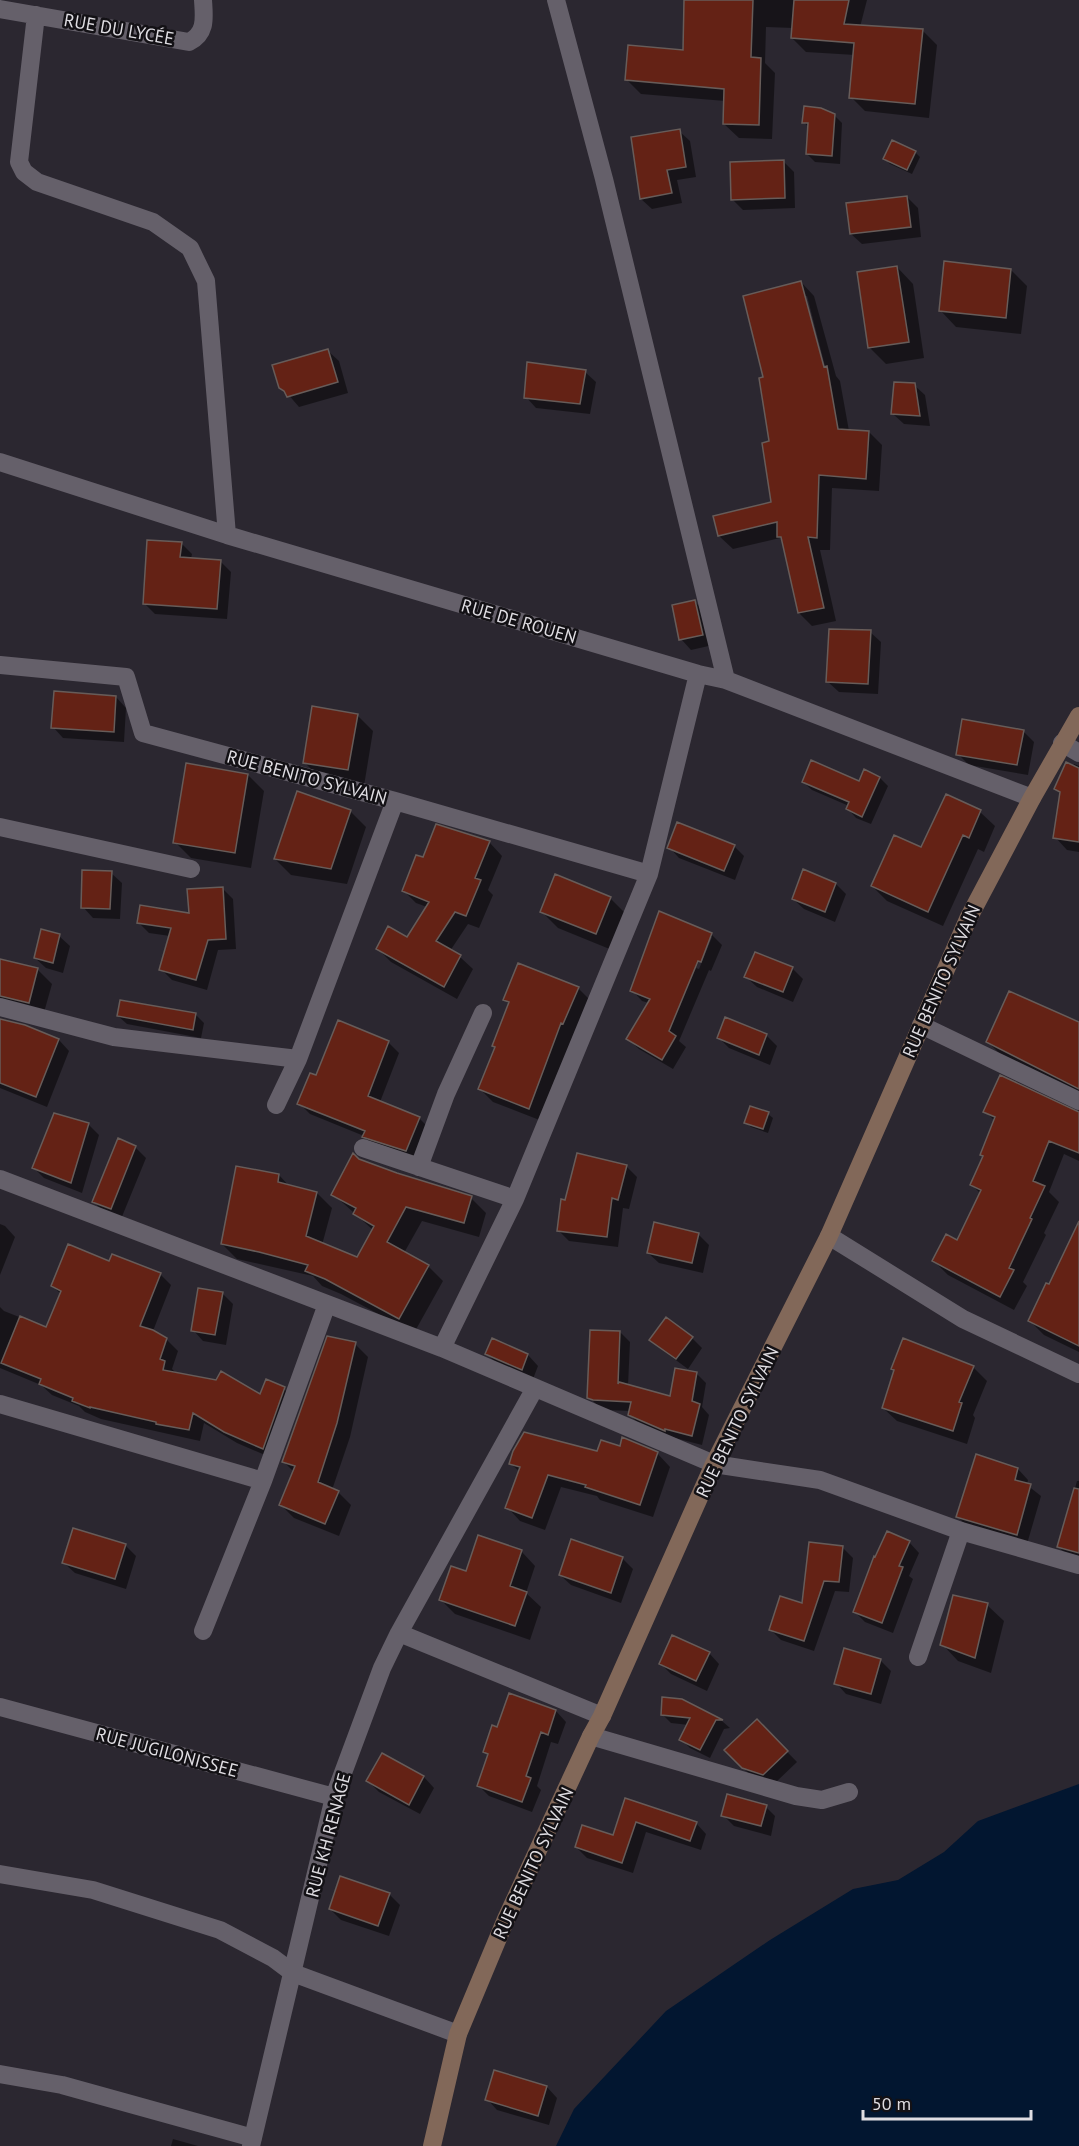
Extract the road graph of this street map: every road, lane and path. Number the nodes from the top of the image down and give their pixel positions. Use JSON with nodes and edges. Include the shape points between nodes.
{"nodes":[{"id":1,"x":203,"y":0,"type":"edge"},
{"id":2,"x":556,"y":0,"type":"edge"},
{"id":3,"x":0,"y":9,"type":"edge"},
{"id":4,"x":36,"y":15,"type":"junction"},
{"id":5,"x":0,"y":462,"type":"edge"},
{"id":6,"x":227,"y":535,"type":"junction"},
{"id":7,"x":0,"y":665,"type":"edge"},
{"id":8,"x":698,"y":674,"type":"junction"},
{"id":9,"x":726,"y":680,"type":"junction"},
{"id":10,"x":1079,"y":716,"type":"edge"},
{"id":11,"x":1062,"y":743,"type":"junction"},
{"id":12,"x":1079,"y":753,"type":"edge"},
{"id":13,"x":1032,"y":798,"type":"junction"},
{"id":14,"x":395,"y":801,"type":"junction"},
{"id":15,"x":0,"y":827,"type":"edge"},
{"id":16,"x":191,"y":869,"type":"dead end"},
{"id":17,"x":648,"y":874,"type":"junction"},
{"id":18,"x":0,"y":1007,"type":"edge"},
{"id":19,"x":483,"y":1013,"type":"dead end"},
{"id":20,"x":921,"y":1025,"type":"junction"},
{"id":21,"x":298,"y":1059,"type":"junction"},
{"id":22,"x":1079,"y":1101,"type":"edge"},
{"id":23,"x":276,"y":1105,"type":"dead end"},
{"id":24,"x":363,"y":1148,"type":"dead end"},
{"id":25,"x":419,"y":1167,"type":"junction"},
{"id":26,"x":0,"y":1179,"type":"edge"},
{"id":27,"x":515,"y":1199,"type":"junction"},
{"id":28,"x":829,"y":1236,"type":"junction"},
{"id":29,"x":327,"y":1304,"type":"junction"},
{"id":30,"x":442,"y":1348,"type":"junction"},
{"id":31,"x":1079,"y":1374,"type":"edge"},
{"id":32,"x":535,"y":1388,"type":"junction"},
{"id":33,"x":0,"y":1404,"type":"edge"},
{"id":34,"x":714,"y":1464,"type":"junction"},
{"id":35,"x":263,"y":1481,"type":"junction"},
{"id":36,"x":961,"y":1531,"type":"junction"},
{"id":37,"x":1079,"y":1566,"type":"edge"},
{"id":38,"x":203,"y":1631,"type":"dead end"},
{"id":39,"x":399,"y":1633,"type":"junction"},
{"id":40,"x":918,"y":1657,"type":"dead end"},
{"id":41,"x":0,"y":1707,"type":"edge"},
{"id":42,"x":602,"y":1716,"type":"junction"},
{"id":43,"x":591,"y":1736,"type":"junction"},
{"id":44,"x":849,"y":1792,"type":"dead end"},
{"id":45,"x":334,"y":1797,"type":"junction"},
{"id":46,"x":0,"y":1874,"type":"edge"},
{"id":47,"x":293,"y":1973,"type":"junction"},
{"id":48,"x":458,"y":2034,"type":"junction"},
{"id":49,"x":0,"y":2074,"type":"edge"},
{"id":50,"x":252,"y":2142,"type":"edge"},
{"id":51,"x":433,"y":2145,"type":"edge"}],
"edges":[{"from":1,"to":4,"type":"street","name":"RUE DU LYCÉE","via":[[205,23],[197,38],[189,42]]},
{"from":2,"to":9,"type":"street","via":[[604,179]]},
{"from":3,"to":4,"type":"street","name":"RUE DU LYCÉE"},
{"from":4,"to":6,"type":"street","via":[[19,162],[24,171],[38,182],[153,222],[190,248],[206,281]]},
{"from":5,"to":6,"type":"street","name":"RUE DE ROUEN"},
{"from":6,"to":8,"type":"street","name":"RUE DE ROUEN"},
{"from":7,"to":14,"type":"street","name":"RUE BENITO SYLVAIN","via":[[126,678],[143,733]]},
{"from":8,"to":9,"type":"street","name":"RUE DE ROUEN"},
{"from":8,"to":17,"type":"street"},
{"from":9,"to":13,"type":"street","name":"RUE DE ROUEN"},
{"from":10,"to":11,"type":"main road","name":"RUE BENITO SYLVAIN"},
{"from":11,"to":12,"type":"street"},
{"from":11,"to":13,"type":"main road","name":"RUE BENITO SYLVAIN"},
{"from":13,"to":20,"type":"main road","name":"RUE BENITO SYLVAIN","via":[[968,919]]},
{"from":14,"to":17,"type":"street","name":"RUE BENITO SYLVAIN"},
{"from":14,"to":21,"type":"street"},
{"from":15,"to":16,"type":"street"},
{"from":17,"to":27,"type":"street"},
{"from":18,"to":21,"type":"street","via":[[114,1037]]},
{"from":19,"to":25,"type":"street","via":[[446,1094]]},
{"from":20,"to":22,"type":"street"},
{"from":20,"to":28,"type":"main road","name":"RUE BENITO SYLVAIN"},
{"from":21,"to":23,"type":"street"},
{"from":24,"to":25,"type":"street"},
{"from":25,"to":27,"type":"street"},
{"from":26,"to":29,"type":"street"},
{"from":27,"to":30,"type":"street"},
{"from":28,"to":31,"type":"street","via":[[963,1319]]},
{"from":28,"to":34,"type":"main road","name":"RUE BENITO SYLVAIN"},
{"from":29,"to":30,"type":"street"},
{"from":29,"to":35,"type":"street"},
{"from":30,"to":32,"type":"street"},
{"from":32,"to":34,"type":"street"},
{"from":32,"to":39,"type":"street","name":"RUE KH RENAGE"},
{"from":33,"to":35,"type":"street"},
{"from":34,"to":36,"type":"street","via":[[820,1480]]},
{"from":34,"to":42,"type":"main road","name":"RUE BENITO SYLVAIN"},
{"from":35,"to":38,"type":"street"},
{"from":36,"to":37,"type":"street"},
{"from":36,"to":40,"type":"street"},
{"from":39,"to":42,"type":"street"},
{"from":39,"to":45,"type":"street","name":"RUE KH RENAGE"},
{"from":41,"to":45,"type":"street","name":"RUE JUGILONISSEE"},
{"from":42,"to":43,"type":"main road","name":"RUE BENITO SYLVAIN"},
{"from":43,"to":44,"type":"street","via":[[796,1796],[822,1800]]},
{"from":43,"to":48,"type":"main road","name":"RUE BENITO SYLVAIN","via":[[506,1919]]},
{"from":45,"to":47,"type":"street","name":"RUE KH RENAGE"},
{"from":46,"to":47,"type":"street","via":[[93,1890],[220,1929]]},
{"from":47,"to":48,"type":"street"},
{"from":47,"to":50,"type":"street","name":"RUE KH RENAGE"},
{"from":48,"to":51,"type":"main road","name":"RUE BENITO SYLVAIN"},
{"from":49,"to":50,"type":"street","name":"RUE KH RENAGE","via":[[62,2085]]}]}
